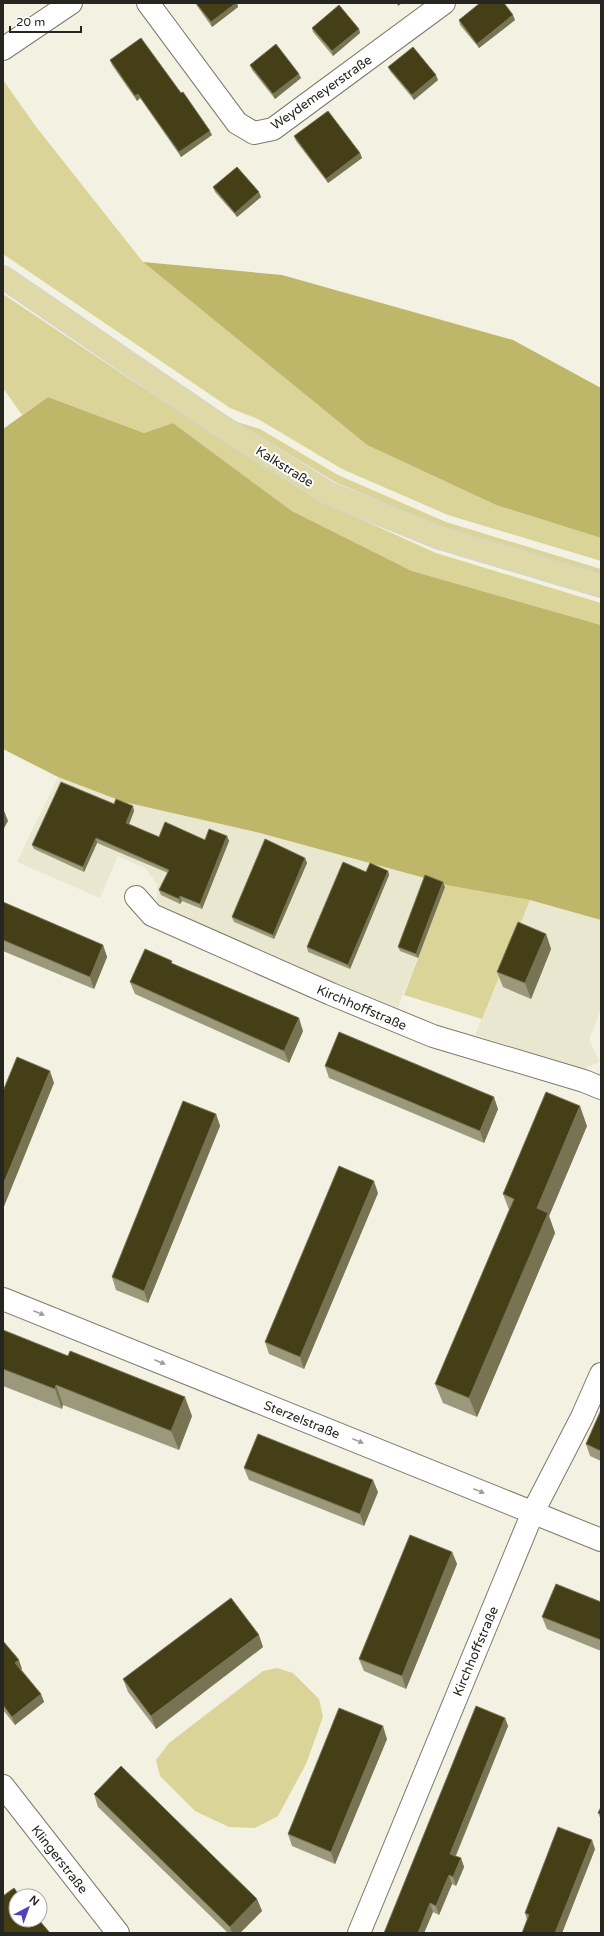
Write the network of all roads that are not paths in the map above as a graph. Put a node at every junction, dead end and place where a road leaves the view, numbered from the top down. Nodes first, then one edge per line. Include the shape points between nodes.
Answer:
1 (70, 3) edge
2 (148, 3) edge
3 (444, 3) edge
4 (3, 50) edge
5 (3, 278) edge
6 (601, 586) edge
7 (136, 897) dead end
8 (601, 1088) edge
9 (3, 1299) edge
10 (601, 1374) edge
11 (533, 1512) junction
12 (601, 1540) edge
13 (3, 1786) edge
14 (118, 1933) edge
15 (359, 1933) edge

1 - 4 street
2 - 3 street, Weydemeyerstraße via 237,123 254,133 273,129
5 - 6 main road, Kalkstraße via 218,424 328,493 440,538
7 - 8 street, Kirchhoffstraße via 152,915 383,1016 433,1036
9 -> 11 street, Sterzelstraße
10 - 11 street, Kirchhoffstraße
11 - 12 street, Sterzelstraße
11 - 15 street, Kirchhoffstraße
13 - 14 street, Klingerstraße

